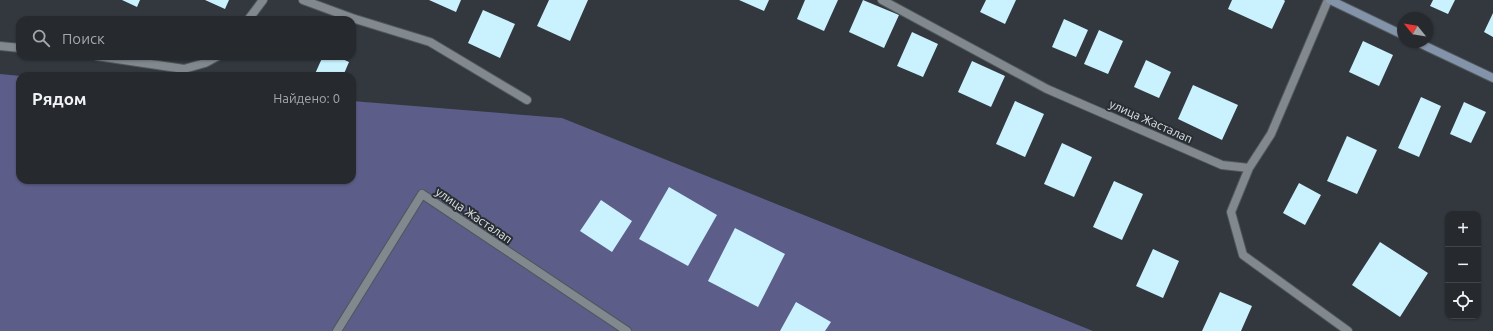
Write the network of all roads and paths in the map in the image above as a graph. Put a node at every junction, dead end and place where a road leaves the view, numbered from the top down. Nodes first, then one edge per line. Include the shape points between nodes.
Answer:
1 (264, 0) edge
2 (303, 0) edge
3 (882, 0) edge
4 (1329, 0) edge
5 (251, 16) edge
6 (347, 16) edge
7 (356, 19) edge
8 (1397, 32) edge
9 (0, 46) edge
10 (16, 48) edge
11 (1430, 48) edge
12 (124, 60) edge
13 (211, 60) edge
14 (1493, 78) edge
15 (527, 100) dead end
16 (1249, 168) junction
17 (337, 331) edge
18 (627, 331) edge
19 (1348, 331) edge

1 - 5 street
2 - 6 street
3 - 16 street, улица Жасталап via 1047,89 1222,166
4 - 8 street
4 - 16 street via 1271,134
7 - 15 street via 430,42
9 - 10 street
11 - 14 street
12 - 13 street via 184,69
16 - 19 street via 1231,212 1243,255
17 - 18 street, улица Жасталап via 422,194

